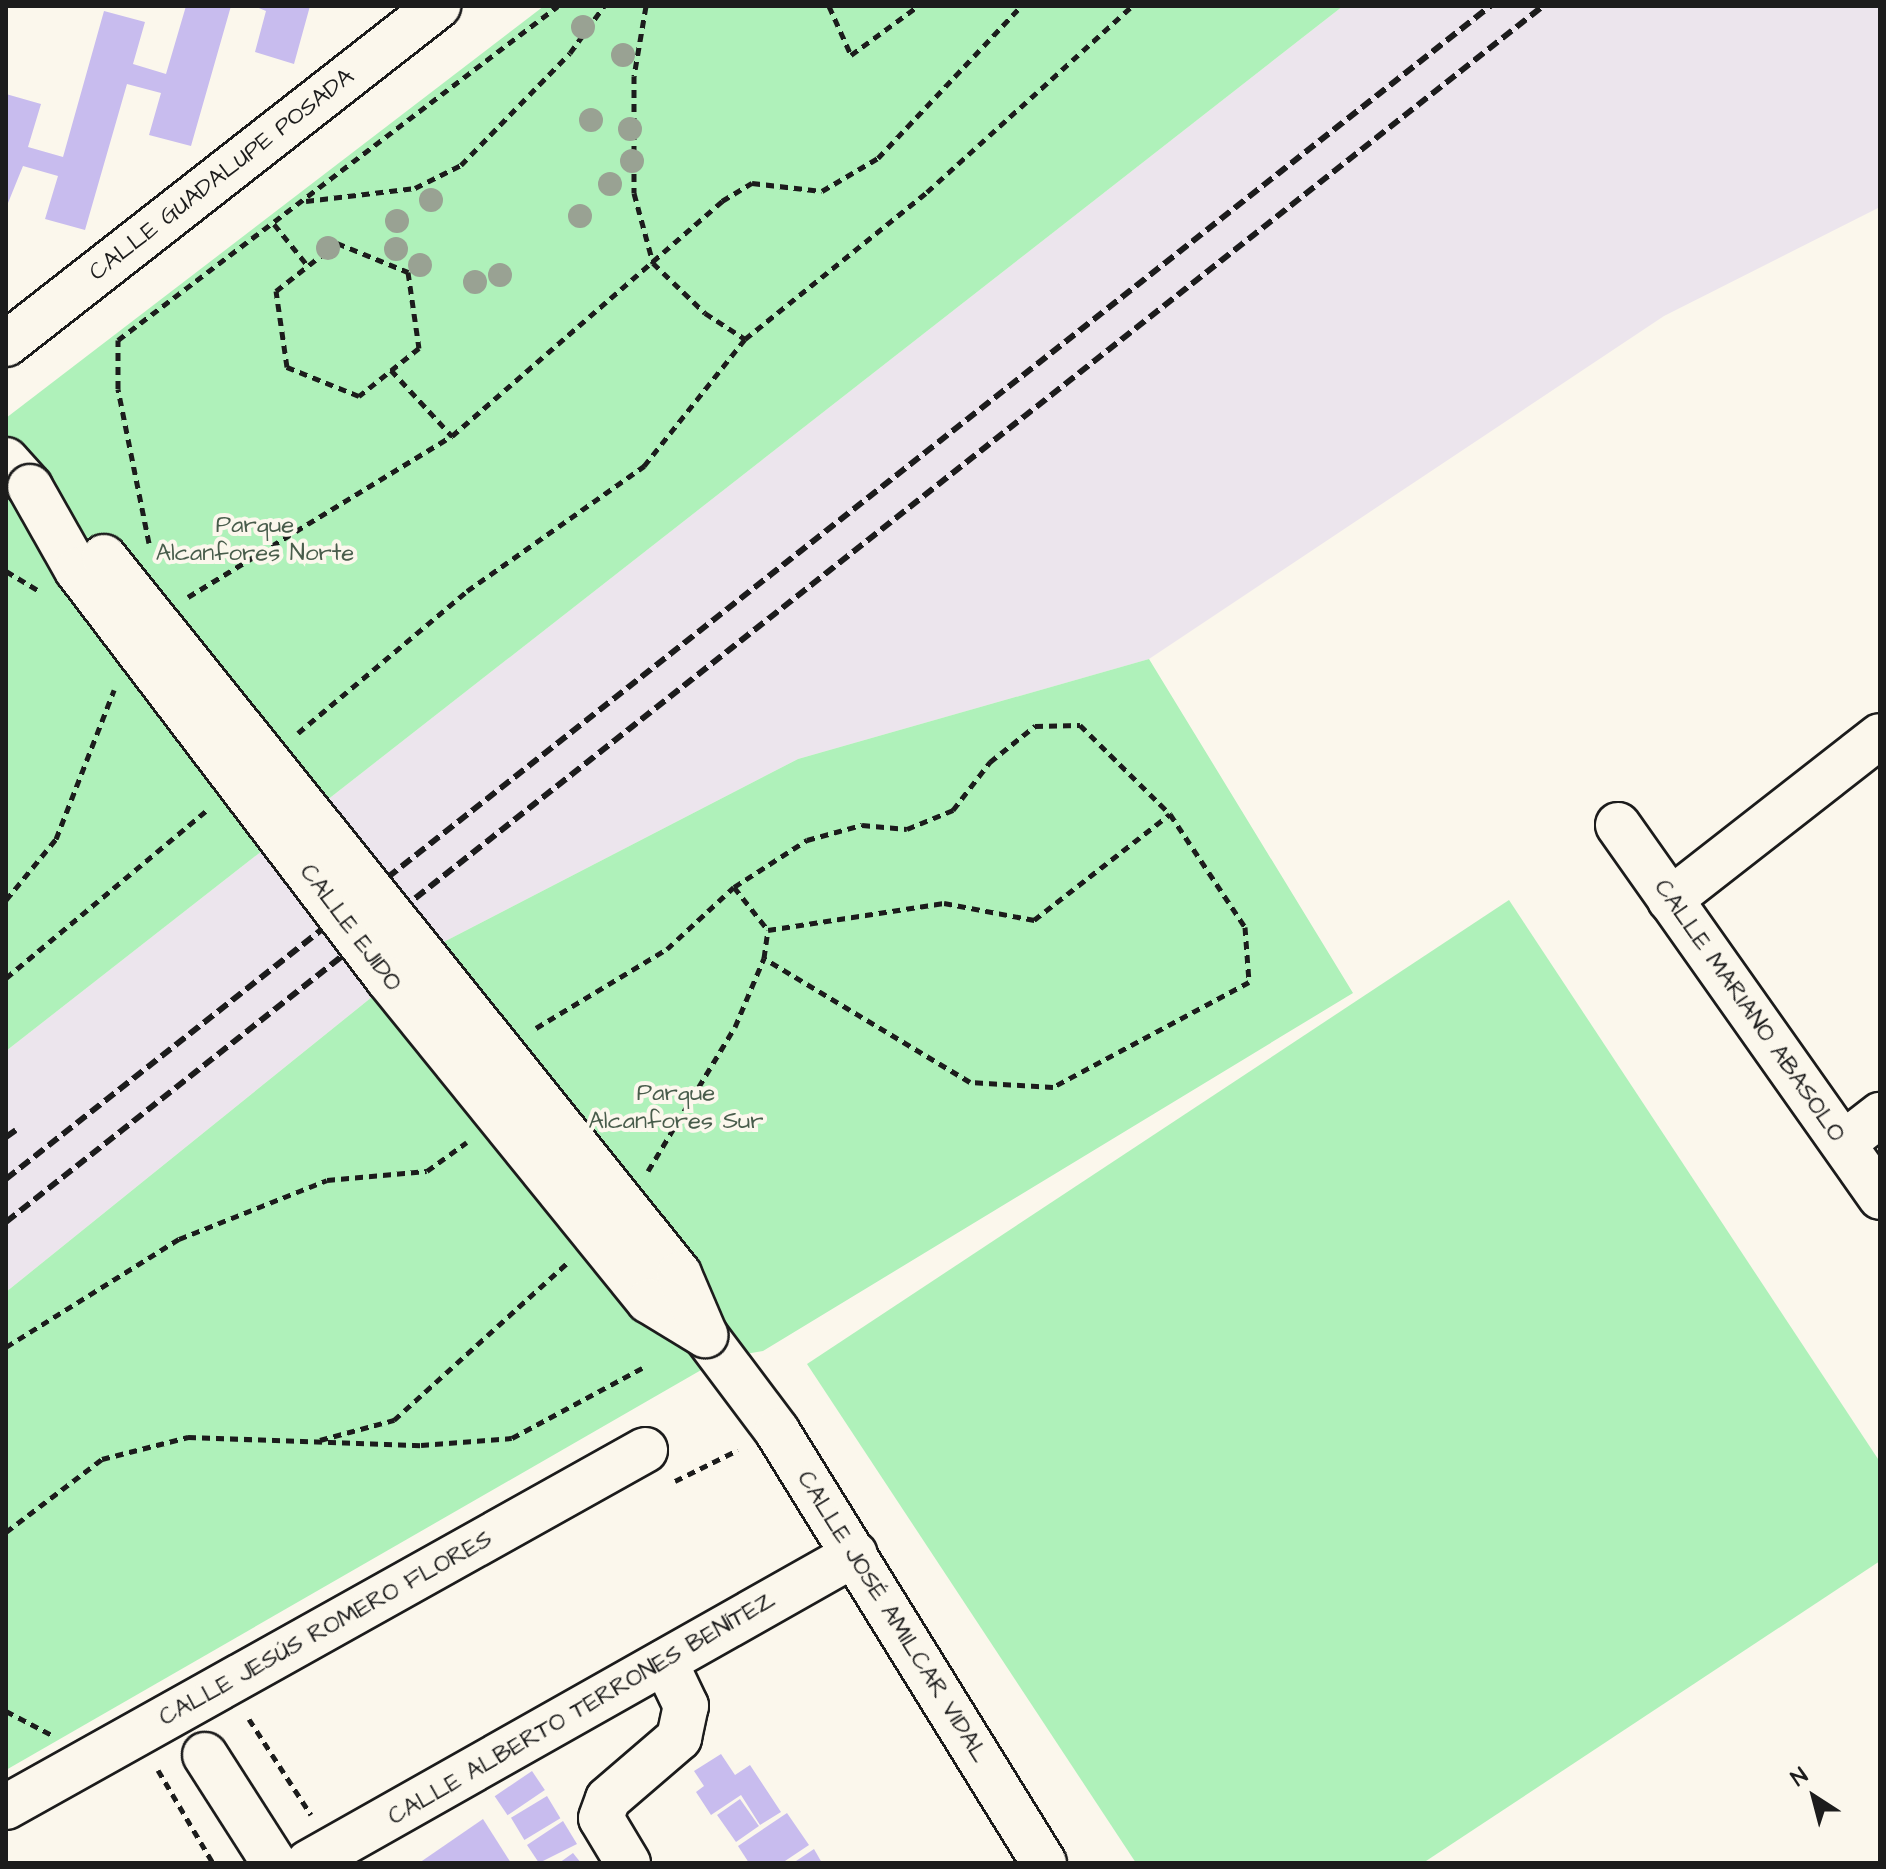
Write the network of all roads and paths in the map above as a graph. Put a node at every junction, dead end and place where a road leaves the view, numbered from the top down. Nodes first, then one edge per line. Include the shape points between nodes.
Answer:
1 (438, 6) edge
2 (558, 6) edge
3 (604, 6) edge
4 (646, 6) edge
5 (829, 6) edge
6 (918, 6) edge
7 (1021, 6) edge
8 (1132, 6) edge
9 (304, 201) junction
10 (273, 224) junction
11 (653, 263) junction
12 (308, 266) junction
13 (745, 339) junction
14 (6, 344) edge
15 (391, 370) junction
16 (452, 436) junction
17 (18, 474) edge
18 (151, 552) dead end
19 (174, 600) dead end
20 (116, 681) dead end
21 (1880, 736) edge
22 (285, 744) dead end
23 (212, 805) dead end
24 (1170, 814) junction
25 (1618, 825) dead end
26 (734, 887) junction
27 (6, 900) edge
28 (1670, 900) junction
29 (768, 930) junction
30 (764, 958) junction
31 (6, 978) edge
32 (526, 1043) dead end
33 (1880, 1115) edge
34 (474, 1130) dead end
35 (1844, 1143) junction
36 (637, 1184) dead end
37 (1880, 1197) edge
38 (575, 1254) dead end
39 (6, 1347) edge
40 (642, 1368) dead end
41 (735, 1375) joint
42 (777, 1431) junction
43 (320, 1440) junction
44 (645, 1450) joint
45 (6, 1532) edge
46 (855, 1554) junction
47 (665, 1662) junction
48 (227, 1684) junction
49 (137, 1735) junction
50 (205, 1755) dead end
51 (6, 1807) edge
52 (320, 1856) edge
53 (213, 1863) edge
54 (274, 1863) edge
55 (628, 1863) edge
56 (1044, 1863) edge

1 - 14 street, CALLE GUADALUPE POSADA
2 - 9 path
3 - 9 path via 570,53 461,165 415,188
4 - 11 path via 634,76 634,193
5 - 6 path via 851,55
7 - 11 path via 878,158 822,191 752,183
8 - 13 path via 927,192
9 - 10 path
10 - 12 path
10 - 18 path via 118,340 118,389
11 - 13 path via 705,313
11 - 16 path
12 - 15 path via 337,243 408,272 419,348
12 - 15 path via 276,291 287,367 359,396
13 - 22 path via 644,466 467,591
15 - 16 path
16 - 19 path via 200,594
17 - 41 street, CALLE EJIDO, bridge via 99,551 679,1274 705,1335
20 - 27 path via 56,839
21 - 28 street
23 - 31 path
24 - 26 path via 1080,725 1035,726 990,762 953,810 907,829 862,825 807,840
24 - 29 path via 1034,920 944,903
24 - 30 path via 1245,927 1249,982 1053,1087 970,1082
25 - 28 street, CALLE MARIANO ABASOLO
26 - 29 path
26 - 32 path via 667,949 533,1030
28 - 35 street, CALLE MARIANO ABASOLO
29 - 30 path
30 - 36 path via 668,1148
33 - 35 street
34 - 39 path via 427,1171 327,1180 179,1239
35 - 37 street, CALLE MARIANO ABASOLO
38 - 43 path via 394,1420
40 - 43 path via 512,1438
41 - 42 street, CALLE JOSÉ AMILCAR VIDAL
42 - 44 path via 665,1487
42 - 46 street, CALLE JOSÉ AMILCAR VIDAL
43 - 45 path via 188,1437 102,1459
44 - 48 street, CALLE JESÚS ROMERO FLORES
46 - 47 street, CALLE ALBERTO TERRONES BENÍTEZ
46 - 56 street, CALLE JOSÉ AMILCAR VIDAL
47 - 52 street, CALLE ALBERTO TERRONES BENÍTEZ
47 - 55 street via 686,1706 679,1738 608,1799 601,1818
48 - 49 street, CALLE JESÚS ROMERO FLORES
48 - 52 path
49 - 51 street, CALLE JESÚS ROMERO FLORES
49 - 53 path
50 - 54 street

